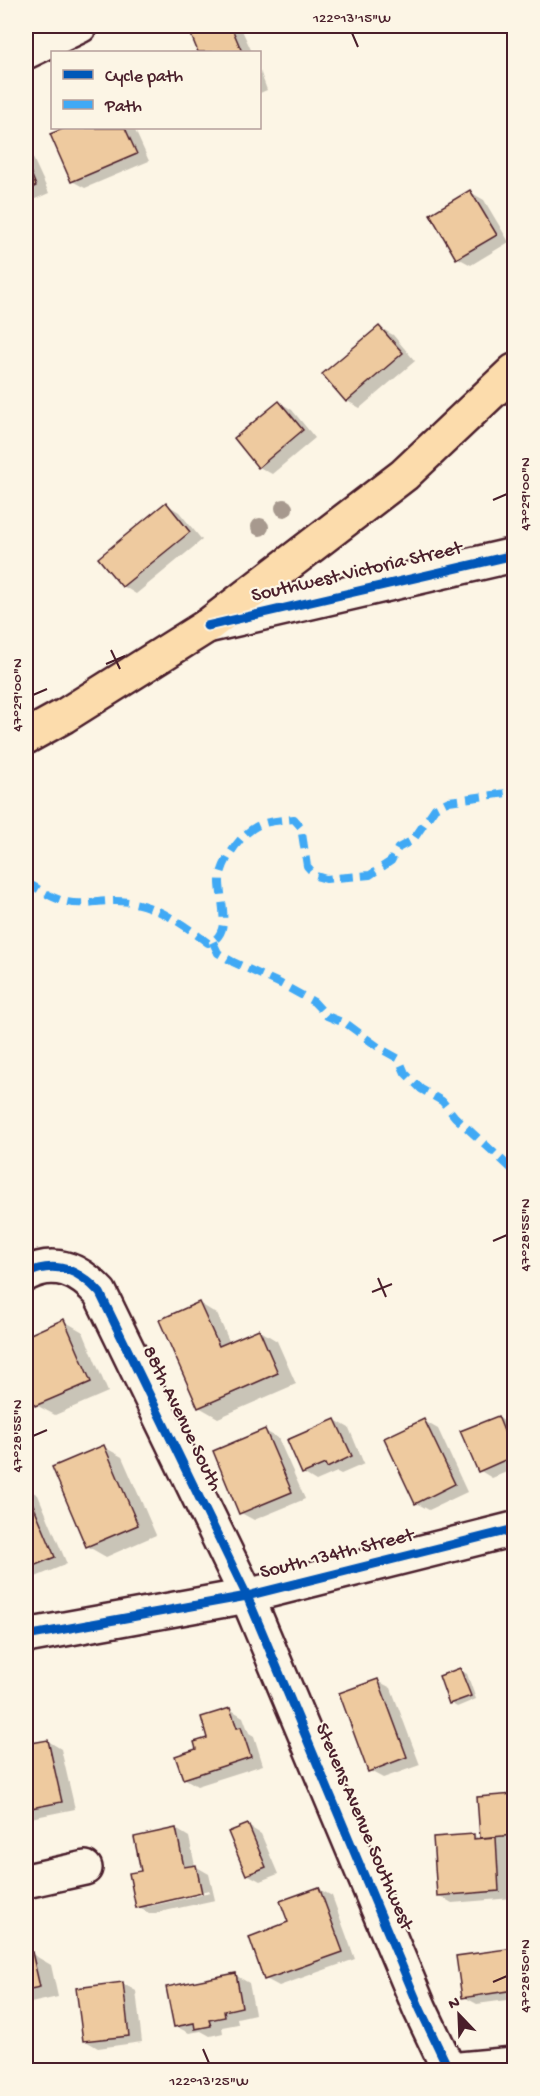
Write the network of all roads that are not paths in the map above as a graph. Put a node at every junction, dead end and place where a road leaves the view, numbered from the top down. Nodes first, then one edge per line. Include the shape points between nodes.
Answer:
1 (80, 26) edge
2 (26, 52) edge
3 (514, 371) edge
4 (514, 555) edge
5 (207, 626) junction
6 (26, 736) edge
7 (26, 1274) edge
8 (514, 1529) edge
9 (247, 1596) junction
10 (26, 1636) edge
11 (85, 1868) dead end
12 (26, 1881) edge
13 (514, 2064) edge
14 (449, 2070) edge

1 - 2 street
3 - 5 main road via 404,475
4 - 5 street, Southwest Victoria Street
5 - 6 main road
7 - 9 street, 88th Avenue South via 32,1270 70,1269 100,1293
8 - 9 street, South 134th Street
9 - 10 street, South 134th Street
9 - 14 street, Stevens Avenue Southwest
11 - 12 street
13 - 14 street

